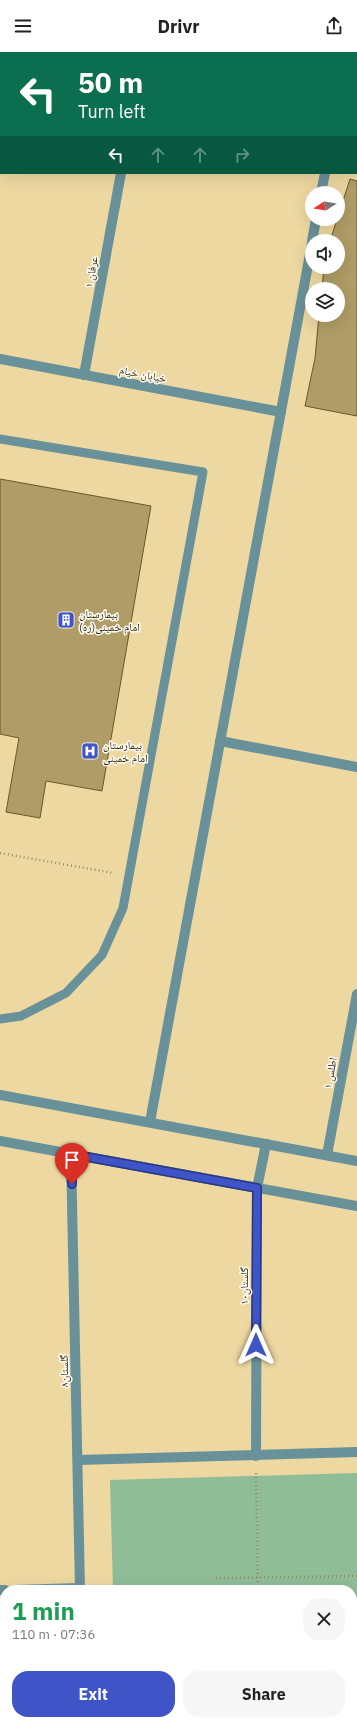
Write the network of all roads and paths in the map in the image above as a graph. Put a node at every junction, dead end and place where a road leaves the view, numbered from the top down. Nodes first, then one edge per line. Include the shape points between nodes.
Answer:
1 (121, 174) edge
2 (325, 174) edge
3 (322, 186) edge
4 (306, 274) edge
5 (0, 359) edge
6 (84, 375) junction
7 (281, 412) junction
8 (0, 439) edge
9 (220, 741) junction
10 (357, 767) edge
11 (0, 853) edge
12 (129, 876) junction
13 (357, 994) edge
14 (0, 1019) edge
15 (0, 1095) edge
16 (150, 1122) junction
17 (0, 1141) edge
18 (266, 1144) junction
19 (71, 1154) junction
20 (327, 1155) junction
21 (357, 1161) edge
22 (257, 1188) junction
23 (357, 1206) edge
24 (357, 1452) edge
25 (256, 1456) junction
26 (78, 1460) junction
27 (357, 1576) edge
28 (216, 1578) dead end
29 (258, 1578) junction
30 (80, 1585) edge
31 (258, 1585) edge

1 - 6 street, عرفان ۱
2 - 3 street
4 - 7 street
5 - 6 street, خیابان خیام
6 - 7 street, خیابان خیام
7 - 9 street
8 - 12 lane via 203,472
9 - 10 street
9 - 16 street
11 - 12 path
12 - 14 lane via 123,908 102,955 66,992 21,1016
13 - 20 street, اطلس ۱
15 - 16 street
16 - 18 street
17 - 19 street
18 - 20 street
18 - 22 street, گلستان۱۰
19 - 22 street
19 - 26 street, گلستان۸
20 - 21 street
22 - 23 street
22 - 25 street, گلستان۱۰
24 - 25 street
25 - 26 street
25 - 29 path
26 - 30 street, گلستان۸
27 - 29 path
28 - 29 path
29 - 31 path

